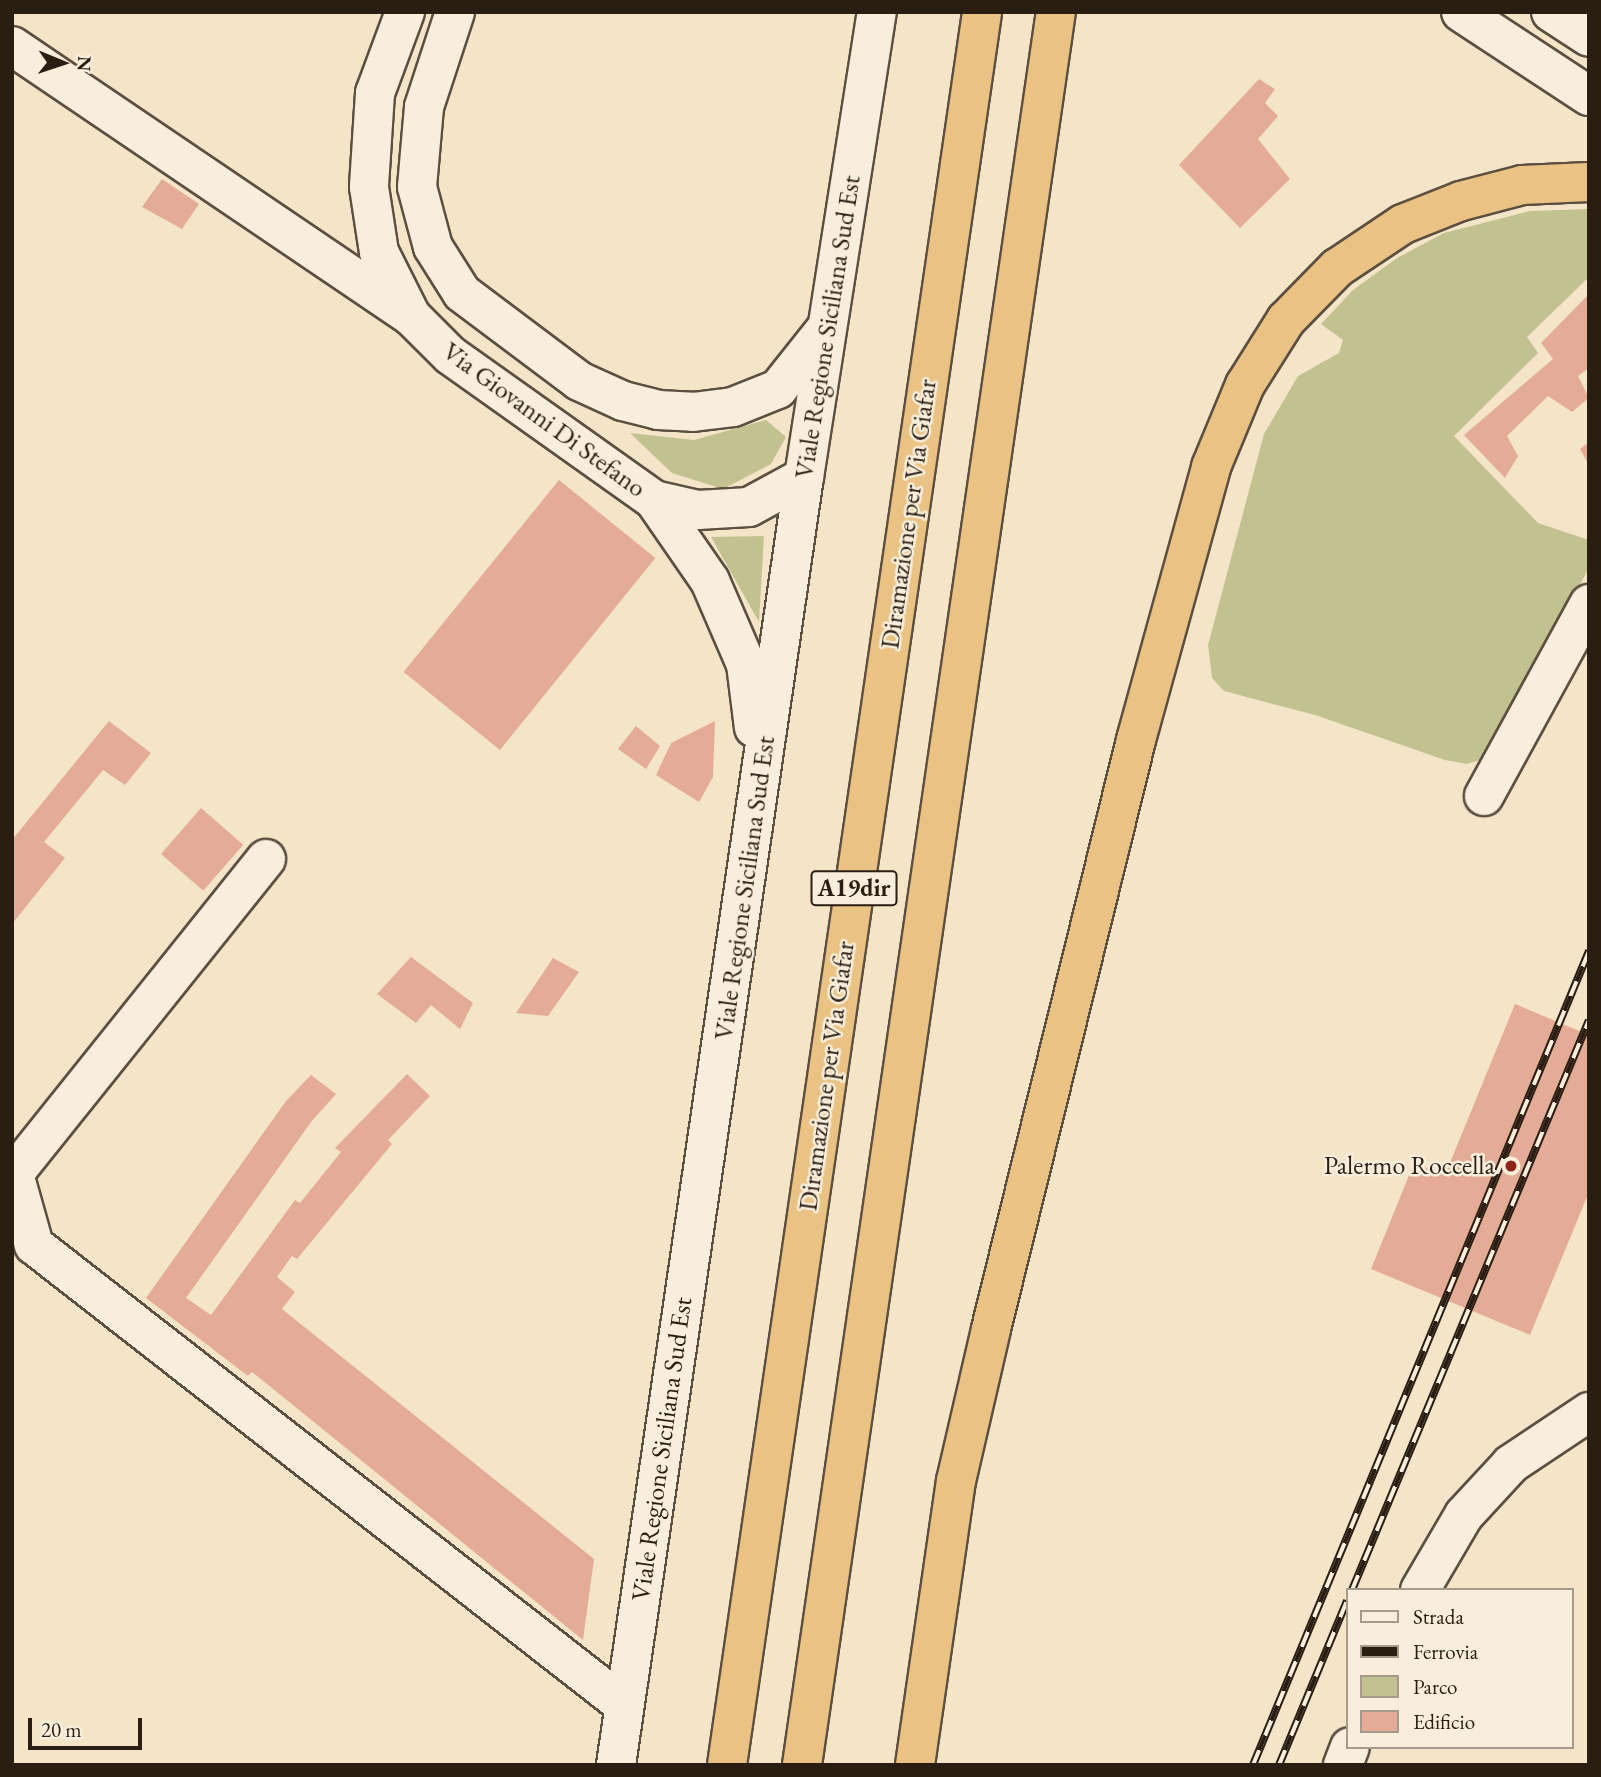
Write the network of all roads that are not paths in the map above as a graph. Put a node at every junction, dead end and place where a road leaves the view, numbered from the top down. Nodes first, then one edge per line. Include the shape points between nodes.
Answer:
1 (405, 12) edge
2 (455, 12) edge
3 (877, 12) edge
4 (982, 12) edge
5 (1056, 12) edge
6 (1461, 12) edge
7 (1550, 12) edge
8 (1589, 37) edge
9 (12, 46) edge
10 (1589, 96) edge
11 (1589, 182) edge
12 (411, 316) junction
13 (827, 328) junction
14 (804, 477) junction
15 (654, 500) junction
16 (1589, 604) edge
17 (760, 784) junction
18 (1484, 796) dead end
19 (266, 859) dead end
20 (1589, 1412) edge
21 (1421, 1588) edge
22 (624, 1706) junction
23 (616, 1765) edge
24 (727, 1765) edge
25 (802, 1765) edge
26 (915, 1765) edge

1 - 12 street, Via Giovanni Di Stefano via 375,93 369,187 379,252
2 - 13 street via 424,107 417,187 433,247 462,293 579,381 657,410 733,407 778,389
3 - 13 street, Viale Regione Siciliana Sud Est
4 - 24 highway, Diramazione per Via Giafar / A19dir
5 - 25 highway, A19dir
6 - 10 street
7 - 8 street
9 - 12 street
11 - 26 highway via 1522,185 1461,201 1403,224 1337,268 1286,320 1245,385 1211,467 1136,740 988,1341 956,1481
12 - 15 street, Via Giovanni Di Stefano via 450,355 498,392
13 - 14 street, Viale Regione Siciliana Sud Est
14 - 15 street via 749,507 698,510
14 - 17 street, Viale Regione Siciliana Sud Est
15 - 17 street, Via Giovanni Di Stefano via 710,580 747,664
16 - 18 street
17 - 22 street, Viale Regione Siciliana Sud Est
19 - 22 street via 14,1174 34,1245
20 - 21 street via 1511,1464 1464,1516
22 - 23 street, Viale Regione Siciliana Sud Est

